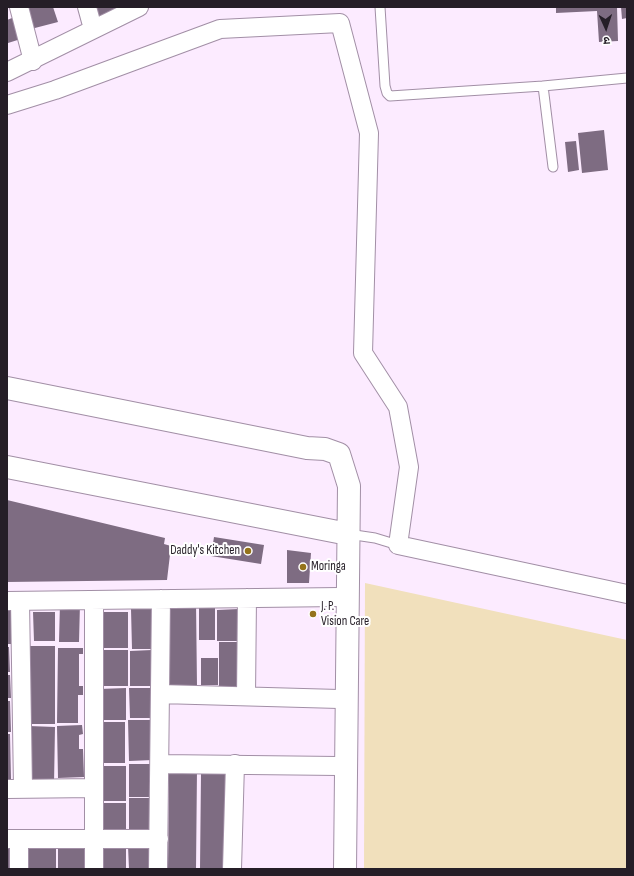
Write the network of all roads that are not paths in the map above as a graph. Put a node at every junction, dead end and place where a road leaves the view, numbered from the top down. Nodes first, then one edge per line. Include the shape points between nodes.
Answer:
1 (19, 7) edge
2 (87, 7) edge
3 (138, 7) edge
4 (380, 7) edge
5 (93, 28) junction
6 (33, 61) junction
7 (7, 72) edge
8 (627, 78) edge
9 (543, 86) junction
10 (7, 105) edge
11 (553, 167) dead end
12 (7, 388) edge
13 (7, 467) edge
14 (344, 534) junction
15 (398, 545) junction
16 (627, 594) edge
17 (340, 597) junction
18 (247, 598) junction
19 (161, 599) junction
20 (14, 601) edge
21 (94, 601) junction
22 (160, 694) junction
23 (246, 696) junction
24 (339, 699) junction
25 (160, 764) junction
26 (235, 764) junction
27 (338, 766) junction
28 (94, 788) junction
29 (15, 789) edge
30 (94, 839) junction
31 (159, 839) junction
32 (13, 840) edge
33 (19, 869) edge
34 (94, 869) edge
35 (158, 869) edge
36 (232, 869) edge
37 (337, 869) edge
38 (345, 869) edge

1 - 6 street
2 - 5 street
3 - 5 street
4 - 9 lane via 385,86 386,93 390,96
5 - 6 street
6 - 7 street
8 - 9 lane
9 - 11 lane
10 - 15 street via 55,90 220,29 340,23 369,134 363,353 398,407 409,467
12 - 14 street via 340,454
13 - 14 street
14 - 15 lane via 375,538
14 - 17 street
14 - 38 street
15 - 16 street
17 - 18 street
17 - 24 street
18 - 19 street
18 - 23 street
19 - 21 street
19 - 22 street
20 - 21 street
20 - 29 street
21 - 28 street
22 - 23 street
22 - 25 street
23 - 24 street
24 - 27 street
25 - 26 street
25 - 31 street
26 - 27 street
26 - 36 street
27 - 37 street
28 - 29 street
28 - 30 street
30 - 31 street
30 - 32 street
30 - 34 street
31 - 35 street
32 - 33 street

